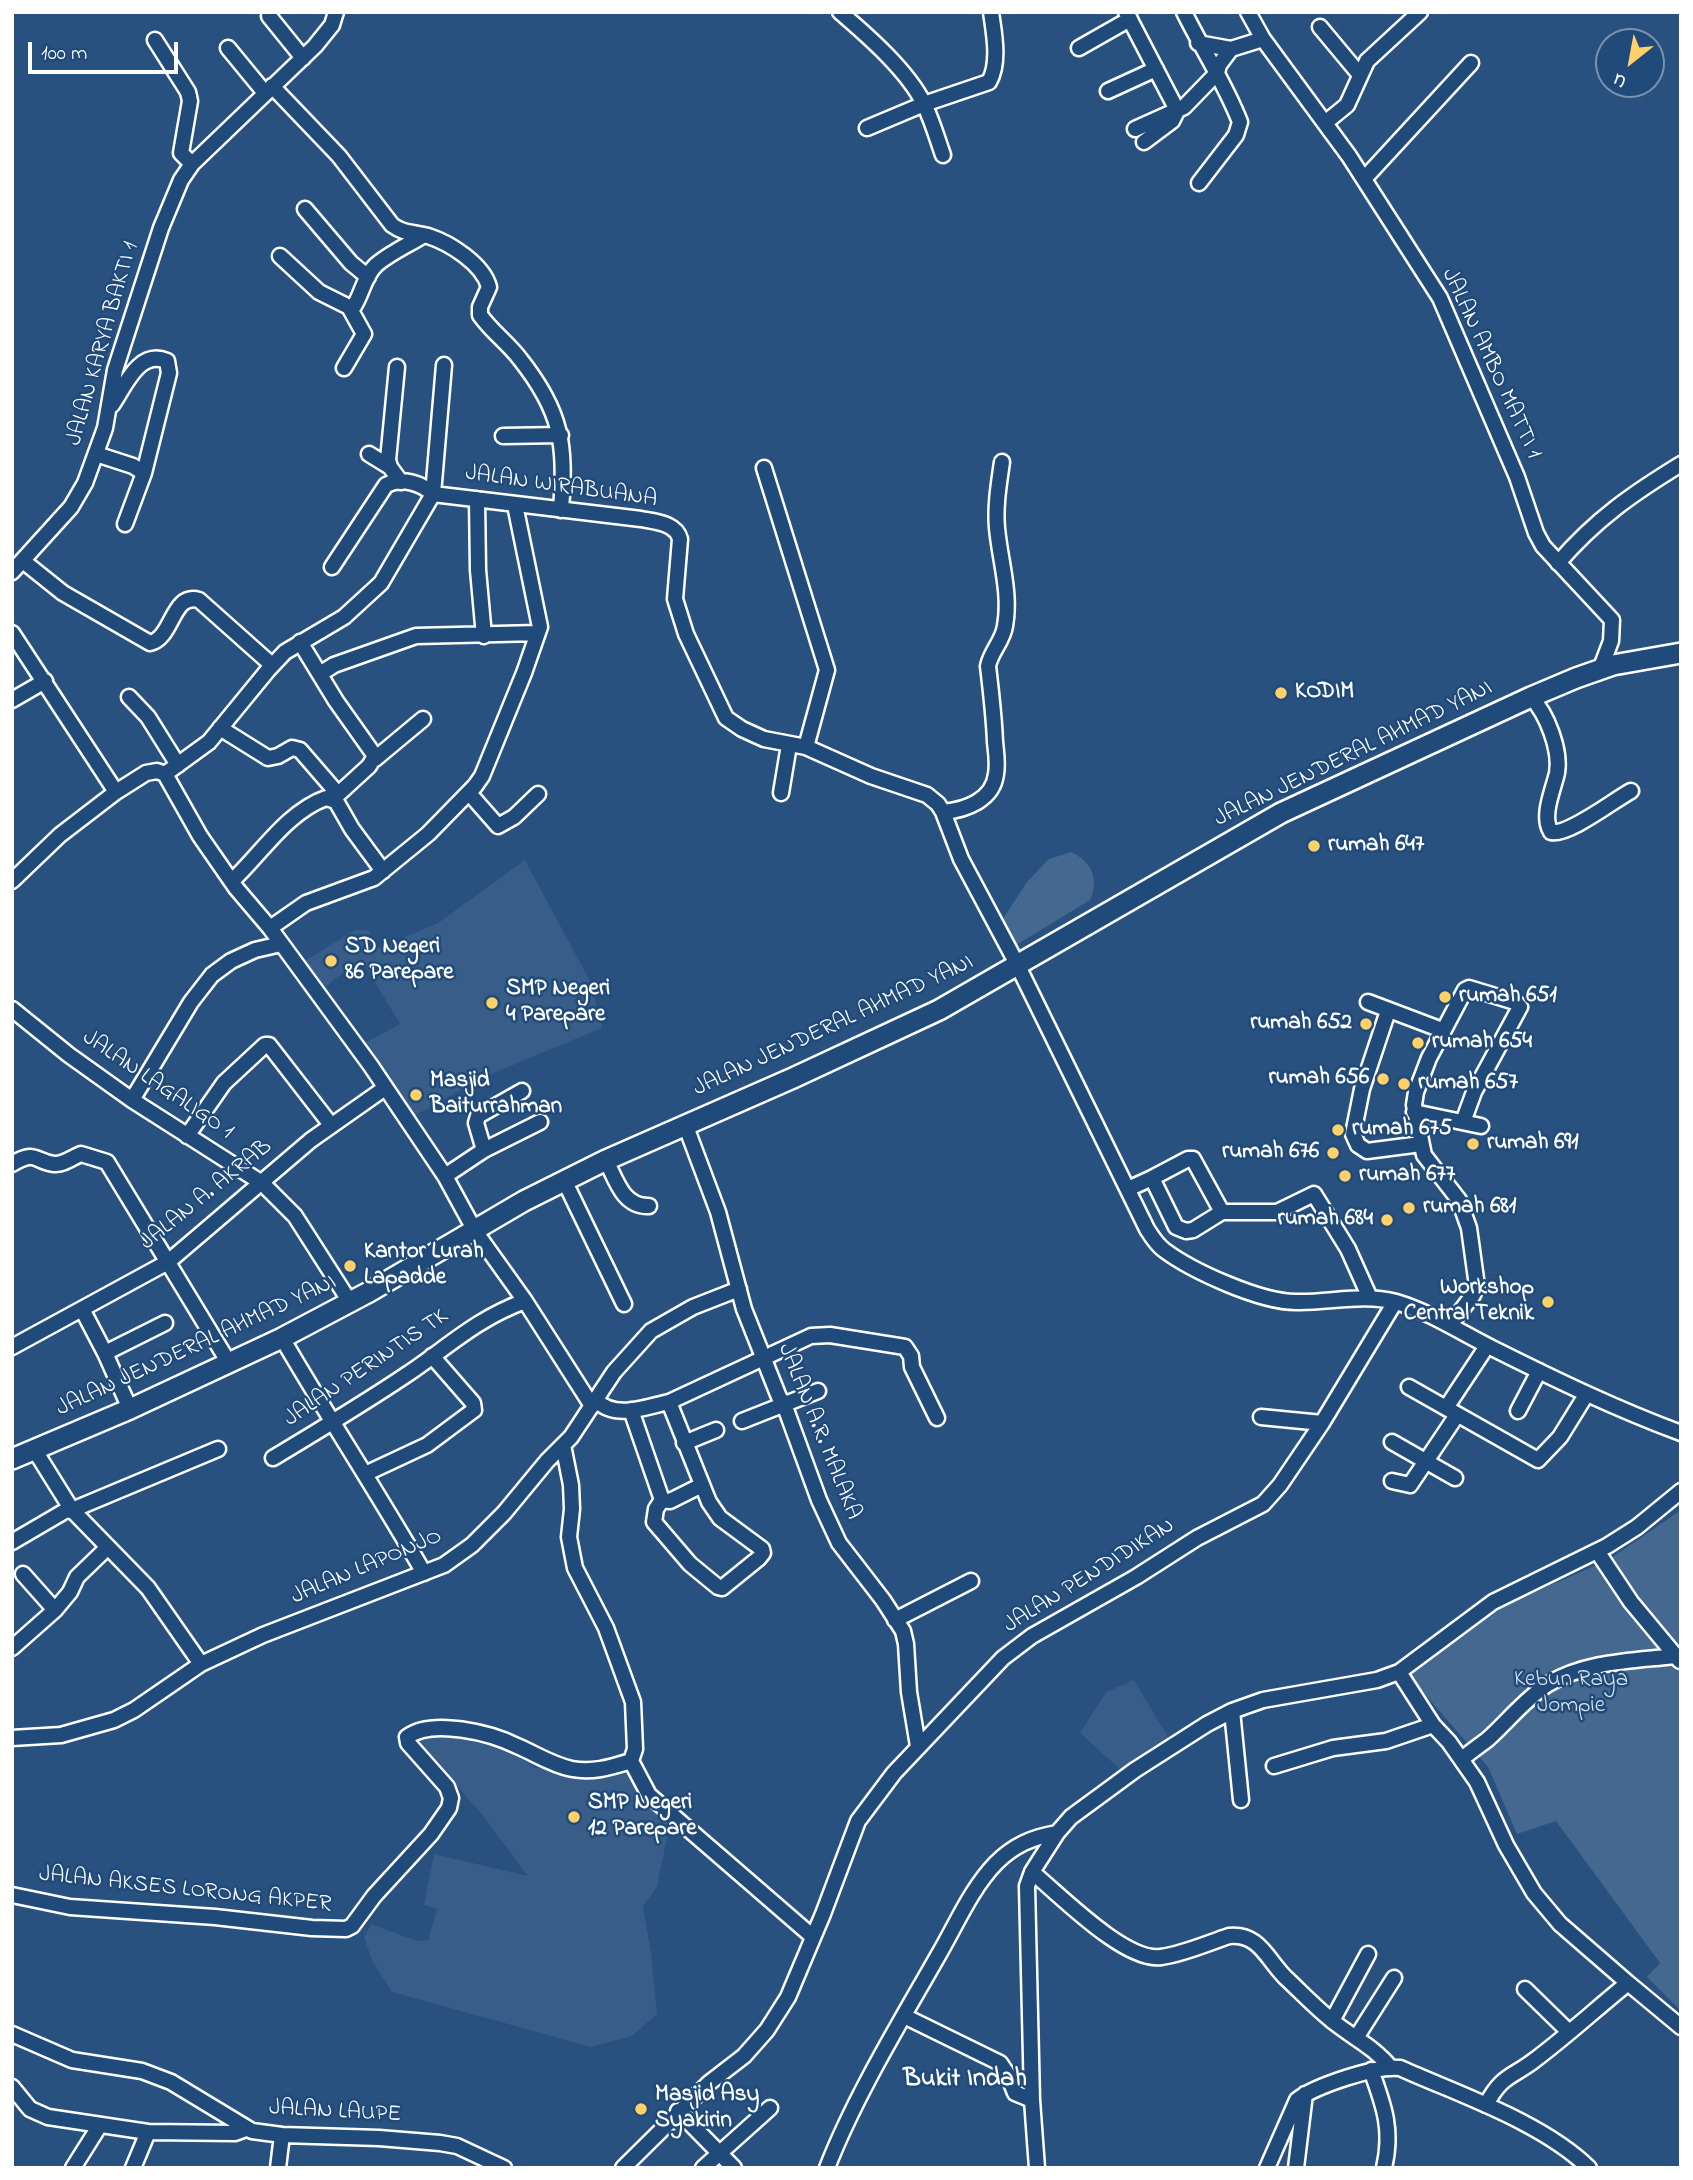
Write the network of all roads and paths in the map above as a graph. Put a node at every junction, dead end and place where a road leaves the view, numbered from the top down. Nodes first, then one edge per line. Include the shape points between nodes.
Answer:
1 (336, 12) edge
2 (840, 12) edge
3 (991, 12) edge
4 (1184, 12) edge
5 (1248, 12) edge
6 (1420, 12) edge
7 (269, 16) dead end
8 (1128, 16) edge
9 (1320, 27) dead end
10 (1263, 38) junction
11 (155, 40) dead end
12 (1198, 43) junction
13 (228, 48) dead end
14 (1079, 48) dead end
15 (1231, 50) junction
16 (303, 58) junction
17 (1471, 63) dead end
18 (1156, 69) junction
19 (1217, 73) junction
20 (1360, 75) junction
21 (269, 89) junction
22 (1108, 91) dead end
23 (924, 104) junction
24 (1177, 110) junction
25 (1325, 123) junction
26 (867, 128) dead end
27 (1135, 129) dead end
28 (1144, 142) dead end
29 (943, 155) dead end
30 (192, 164) junction
31 (1364, 179) junction
32 (1199, 183) dead end
33 (305, 209) dead end
34 (424, 235) junction
35 (280, 256) dead end
36 (368, 277) junction
37 (349, 307) junction
38 (444, 365) dead end
39 (397, 367) dead end
40 (344, 369) dead end
41 (109, 409) junction
42 (561, 435) junction
43 (503, 436) dead end
44 (96, 454) junction
45 (369, 454) dead end
46 (1002, 462) dead end
47 (1681, 464) edge
48 (390, 467) junction
49 (764, 468) dead end
50 (144, 473) junction
51 (401, 482) junction
52 (433, 494) junction
53 (477, 499) junction
54 (515, 505) junction
55 (561, 510) junction
56 (125, 524) dead end
57 (23, 561) junction
58 (1559, 563) junction
59 (332, 567) dead end
60 (12, 572) edge
61 (12, 633) edge
62 (538, 633) junction
63 (484, 636) junction
64 (300, 642) junction
65 (1681, 653) edge
66 (272, 666) junction
67 (1600, 670) junction
68 (320, 674) junction
69 (45, 681) junction
70 (1531, 696) junction
71 (129, 697) dead end
72 (12, 699) edge
73 (423, 719) dead end
74 (220, 728) junction
75 (789, 745) junction
76 (806, 747) junction
77 (375, 759) junction
78 (178, 765) junction
79 (165, 774) junction
80 (1631, 791) dead end
81 (116, 792) junction
82 (469, 793) junction
83 (781, 793) dead end
84 (538, 794) dead end
85 (335, 798) junction
86 (943, 812) junction
87 (383, 871) junction
88 (12, 881) edge
89 (232, 881) junction
90 (270, 928) junction
91 (281, 944) junction
92 (1017, 964) junction
93 (1368, 1002) dead end
94 (12, 1009) edge
95 (1388, 1011) junction
96 (1442, 1031) junction
97 (385, 1088) junction
98 (522, 1091) dead end
99 (132, 1100) junction
100 (1414, 1112) junction
101 (540, 1122) dead end
102 (1463, 1122) junction
103 (331, 1125) junction
104 (685, 1125) junction
105 (1481, 1126) dead end
106 (187, 1136) junction
107 (1421, 1144) junction
108 (484, 1150) junction
109 (14, 1158) edge
110 (606, 1160) junction
111 (445, 1176) junction
112 (1152, 1178) junction
113 (565, 1180) junction
114 (262, 1183) junction
115 (1128, 1189) junction
116 (649, 1206) dead end
117 (1222, 1212) junction
118 (475, 1231) junction
119 (168, 1262) junction
120 (739, 1289) junction
121 (1370, 1298) junction
122 (524, 1301) junction
123 (350, 1302) junction
124 (1395, 1302) junction
125 (624, 1304) dead end
126 (82, 1309) junction
127 (165, 1323) dead end
128 (1450, 1325) junction
129 (282, 1338) junction
130 (1487, 1346) junction
131 (12, 1347) edge
132 (105, 1353) junction
133 (432, 1356) junction
134 (764, 1360) junction
135 (229, 1363) junction
136 (1539, 1371) junction
137 (1409, 1387) dead end
138 (818, 1391) dead end
139 (1586, 1395) junction
140 (669, 1402) junction
141 (594, 1403) junction
142 (784, 1404) junction
143 (130, 1409) junction
144 (631, 1410) junction
145 (1518, 1411) dead end
146 (1451, 1412) junction
147 (1261, 1417) dead end
148 (937, 1418) dead end
149 (742, 1421) dead end
150 (331, 1423) junction
151 (1322, 1423) junction
152 (716, 1430) dead end
153 (1681, 1433) edge
154 (1392, 1442) dead end
155 (684, 1443) junction
156 (563, 1445) junction
157 (34, 1449) junction
158 (218, 1450) dead end
159 (273, 1458) dead end
160 (12, 1459) edge
161 (1427, 1462) junction
162 (365, 1474) junction
163 (1455, 1478) dead end
164 (1392, 1481) dead end
165 (700, 1486) junction
166 (1681, 1491) edge
167 (662, 1500) junction
168 (72, 1510) junction
169 (12, 1542) edge
170 (108, 1547) junction
171 (1597, 1550) junction
172 (424, 1573) junction
173 (23, 1574) dead end
174 (971, 1581) dead end
175 (55, 1610) junction
176 (895, 1620) junction
177 (12, 1648) edge
178 (1678, 1658) edge
179 (201, 1664) junction
180 (1399, 1672) junction
181 (1232, 1712) junction
182 (1433, 1725) junction
183 (12, 1738) edge
184 (918, 1746) junction
185 (1462, 1759) junction
186 (631, 1761) junction
187 (1274, 1766) dead end
188 (1241, 1800) dead end
189 (1057, 1833) junction
190 (1032, 1872) junction
191 (12, 1895) edge
192 (813, 1937) junction
193 (1368, 1954) dead end
194 (1394, 1978) dead end
195 (1628, 1983) junction
196 (1525, 1989) dead end
197 (904, 2016) junction
198 (1332, 2021) junction
199 (1681, 2027) edge
200 (1568, 2031) junction
201 (12, 2034) edge
202 (1356, 2038) junction
203 (1390, 2067) junction
204 (1371, 2070) junction
205 (12, 2087) edge
206 (1305, 2094) junction
207 (1032, 2100) junction
208 (1486, 2105) junction
209 (770, 2108) dead end
210 (678, 2111) junction
211 (100, 2125) junction
212 (246, 2129) junction
213 (148, 2132) junction
214 (282, 2135) junction
215 (719, 2151) junction
216 (73, 2168) edge
217 (133, 2168) edge
218 (278, 2168) edge
219 (504, 2168) edge
220 (622, 2168) edge
221 (703, 2168) edge
222 (734, 2168) edge
223 (827, 2168) edge
224 (1038, 2168) edge
225 (1267, 2168) edge
226 (1296, 2168) edge
227 (1384, 2168) edge
228 (1590, 2168) edge

1 - 16 street, JALAN KARYA BAKTI 1 via 322,39
2 - 23 street via 901,72
3 - 23 street via 994,70 989,82
4 - 12 street
5 - 10 street, JALAN AMBO MATTI 1
6 - 20 street via 1367,61
7 - 16 street
8 - 14 street
8 - 18 street
9 - 20 street
10 - 15 street
10 - 25 street, JALAN AMBO MATTI 1
11 - 30 street via 188,93 190,109 181,153
12 - 15 street
12 - 19 street
13 - 21 street
15 - 19 street
16 - 21 street, JALAN KARYA BAKTI 1
17 - 31 street
18 - 22 street
18 - 24 street
19 - 24 street
19 - 32 street via 1239,129
20 - 25 street via 1347,105
21 - 30 street, JALAN KARYA BAKTI 1
21 - 34 street via 339,156 387,221 401,232
23 - 26 street
23 - 29 street
24 - 27 street
24 - 28 street via 1171,121
25 - 31 street, JALAN AMBO MATTI 1
30 - 41 street, JALAN KARYA BAKTI 1 via 161,228 115,370
31 - 58 street, JALAN AMBO MATTI 1 via 1440,298 1517,477 1536,533
33 - 36 street
34 - 36 street via 375,266
34 - 42 street via 454,250 484,274 489,287 480,315 543,391
35 - 37 street via 318,292
36 - 37 street via 354,306
37 - 40 street via 364,334
38 - 52 street
39 - 48 street
41 - 44 street, JALAN KARYA BAKTI 1
41 - 50 street via 143,361 167,361 169,373
42 - 43 street
42 - 55 street
44 - 50 street
44 - 57 street, JALAN KARYA BAKTI 1 via 78,497
45 - 48 street
46 - 86 street via 996,515 1006,616 1003,635 988,666 996,776 981,800
47 - 58 street via 1617,505 1588,529
48 - 51 street
49 - 76 street via 827,670
50 - 56 street
51 - 52 street via 420,484
51 - 59 street via 386,485
52 - 53 street, JALAN WIRABUANA
52 - 64 street, JALAN WIRABUANA via 381,583 344,617
53 - 54 street, JALAN WIRABUANA
53 - 63 street
54 - 55 street, JALAN WIRABUANA
54 - 62 street
55 - 75 street, JALAN WIRABUANA via 641,519 678,533 675,599 723,713 746,732
57 - 60 street, JALAN KARYA BAKTI 1
57 - 66 street via 63,593 150,643 160,639 184,602 199,600
58 - 67 street, JALAN AMBO MATTI 1 via 1612,620 1611,641
61 - 69 street
62 - 63 street
62 - 82 street via 488,763
63 - 68 street via 416,636
64 - 66 street, JALAN WIRABUANA
64 - 68 street
65 - 67 highway, JALAN JENDERAL AHMAD YANI
66 - 74 street, JALAN WIRABUANA
67 - 70 highway, JALAN JENDERAL AHMAD YANI
68 - 77 street
69 - 72 street
69 - 81 street
70 - 80 street via 1555,747 1557,771 1547,822 1551,832 1570,828
70 - 92 highway, JALAN JENDERAL AHMAD YANI via 1281,813
71 - 78 street via 148,717
73 - 77 street
74 - 78 street, JALAN WIRABUANA via 207,745
74 - 85 street via 268,758 292,748 300,750
75 - 76 street, JALAN WIRABUANA
75 - 83 street
76 - 86 street, JALAN WIRABUANA via 927,795
77 - 85 street
78 - 79 street, JALAN WIRABUANA
79 - 81 street via 146,773
79 - 89 street
81 - 88 street via 60,835
82 - 84 street via 498,826
82 - 87 street
85 - 87 street
85 - 89 street via 314,803 278,831
86 - 92 street via 961,859
87 - 90 street via 365,883 306,903
89 - 90 street
90 - 91 street
91 - 97 street
91 - 99 street via 255,950 212,975
92 - 104 highway, JALAN JENDERAL AHMAD YANI via 939,1010
92 - 115 street
93 - 95 street
94 - 99 street, JALAN LAGALIGO 1
95 - 96 street
95 - 107 street via 1353,1133 1359,1146 1371,1152
96 - 100 street via 1416,1092
96 - 102 street via 1467,988 1519,1005
97 - 103 street, JALAN A. AKRAB
97 - 111 street
98 - 108 street via 478,1116
99 - 106 street, JALAN LAGALIGO 1
100 - 102 street
100 - 107 street
101 - 108 street
102 - 105 street
103 - 106 street via 265,1045 224,1083
103 - 114 street, JALAN A. AKRAB
104 - 110 highway, JALAN JENDERAL AHMAD YANI
104 - 120 street, JALAN A.R. MALAKA via 718,1212
106 - 114 street, JALAN LAGALIGO 1
107 - 128 street via 1427,1160 1462,1208 1476,1276 1475,1291
108 - 111 street
109 - 119 street via 37,1157 59,1164 81,1154 107,1161
110 - 113 highway, JALAN JENDERAL AHMAD YANI
110 - 116 street via 623,1195 640,1206
111 - 118 street
112 - 115 street
112 - 117 street via 1180,1229 1190,1231
112 - 117 street via 1193,1159
113 - 118 highway, JALAN JENDERAL AHMAD YANI
113 - 125 street
114 - 119 street, JALAN A. AKRAB
114 - 123 street, JALAN LAGALIGO 1 via 295,1216
115 - 121 street via 1154,1240 1196,1268 1254,1294 1293,1303
117 - 121 street via 1277,1212 1314,1194 1348,1248
118 - 122 street
118 - 123 highway, JALAN JENDERAL AHMAD YANI
119 - 126 street, JALAN A. AKRAB
119 - 135 street
120 - 134 street, JALAN A.R. MALAKA
120 - 141 street, JALAN LAPONJO via 693,1307 651,1331 614,1372
121 - 124 street
122 - 133 street, JALAN PERINTIS TK via 497,1311
122 - 141 street
123 - 129 highway, JALAN JENDERAL AHMAD YANI
124 - 128 street
124 - 151 street, JALAN PENDIDIKAN
126 - 131 street, JALAN A. AKRAB
126 - 132 street
127 - 132 street
128 - 130 street
129 - 135 highway, JALAN JENDERAL AHMAD YANI
129 - 150 street
130 - 136 street
130 - 146 street
132 - 143 street
133 - 150 street, JALAN PERINTIS TK
133 - 162 street via 473,1403 474,1410 427,1445
134 - 140 street
134 - 142 street, JALAN A.R. MALAKA
134 - 148 street via 811,1336 897,1344 909,1351
135 - 143 highway, JALAN JENDERAL AHMAD YANI
136 - 139 street
136 - 145 street
137 - 146 street
138 - 142 street
139 - 146 street via 1560,1437 1538,1460
139 - 153 street
140 - 144 street
140 - 155 street
141 - 144 street via 609,1410
141 - 156 street, JALAN LAPONJO
142 - 149 street
142 - 176 street, JALAN A.R. MALAKA via 839,1543
143 - 157 highway, JALAN JENDERAL AHMAD YANI
144 - 167 street
146 - 161 street
147 - 151 street
150 - 159 street, JALAN PERINTIS TK
150 - 162 street
151 - 184 street, JALAN PENDIDIKAN via 1263,1504 1032,1636 1003,1658
152 - 155 street
154 - 161 street
155 - 165 street
156 - 172 street, JALAN LAPONJO via 472,1545
156 - 186 street via 571,1485 569,1537 575,1569 606,1628 633,1702 635,1749
157 - 160 highway, JALAN JENDERAL AHMAD YANI
157 - 168 street
158 - 168 street
161 - 163 street
161 - 164 street via 1410,1485
162 - 172 street
165 - 167 street via 670,1501
165 - 167 street via 720,1518 763,1553 722,1588 690,1564 654,1522
166 - 171 street via 1637,1527
168 - 169 street
168 - 170 street
170 - 175 street via 77,1577
170 - 179 street via 148,1588
171 - 178 street via 1631,1602
171 - 180 street via 1493,1602
172 - 179 street, JALAN LAPONJO
173 - 175 street
174 - 176 street
175 - 177 street
176 - 184 street, JALAN A.R. MALAKA via 906,1644
178 - 185 street via 1622,1660 1564,1676 1527,1701
179 - 183 street, JALAN LAPONJO via 114,1720 61,1735
180 - 181 street via 1263,1700
180 - 182 street
181 - 188 street
181 - 189 street via 1107,1790
182 - 185 street
182 - 187 street via 1386,1741 1334,1748
184 - 192 street, JALAN PENDIDIKAN via 858,1821
185 - 195 street via 1534,1893 1560,1924
186 - 191 street, JALAN AKSES LORONG AKPER via 600,1770 574,1770 486,1734 444,1728 414,1731 407,1737 408,1743 447,1787 450,1808 346,1929 70,1907
186 - 192 street via 649,1796
189 - 190 street
189 - 197 street via 1034,1837 1016,1847 977,1885
190 - 198 street via 1106,1934 1142,1955 1161,1957 1229,1936 1251,1938 1274,1967
190 - 207 street via 1027,1897
192 - 210 street, JALAN PENDIDIKAN via 788,1997 756,2045
193 - 198 street
194 - 202 street
195 - 199 street
195 - 200 street
196 - 200 street
197 - 207 street via 1000,2063 1015,2093
197 - 223 street
198 - 202 street
200 - 208 street via 1535,2060 1504,2078
201 - 212 street, JALAN LAUPE via 72,2060 142,2071 171,2082
202 - 203 street
203 - 204 street
203 - 208 street
204 - 206 street
204 - 227 street via 1390,2137
205 - 211 street via 30,2109 48,2117
206 - 225 street via 1292,2108
206 - 226 street
207 - 224 street
208 - 228 street via 1545,2136
209 - 215 street
210 - 215 street
210 - 220 street, JALAN PENDIDIKAN
211 - 213 street
211 - 216 street
212 - 213 street via 235,2133
212 - 214 street, JALAN LAUPE
213 - 217 street
214 - 218 street
214 - 219 street, JALAN LAUPE via 440,2143
215 - 221 street
215 - 222 street

